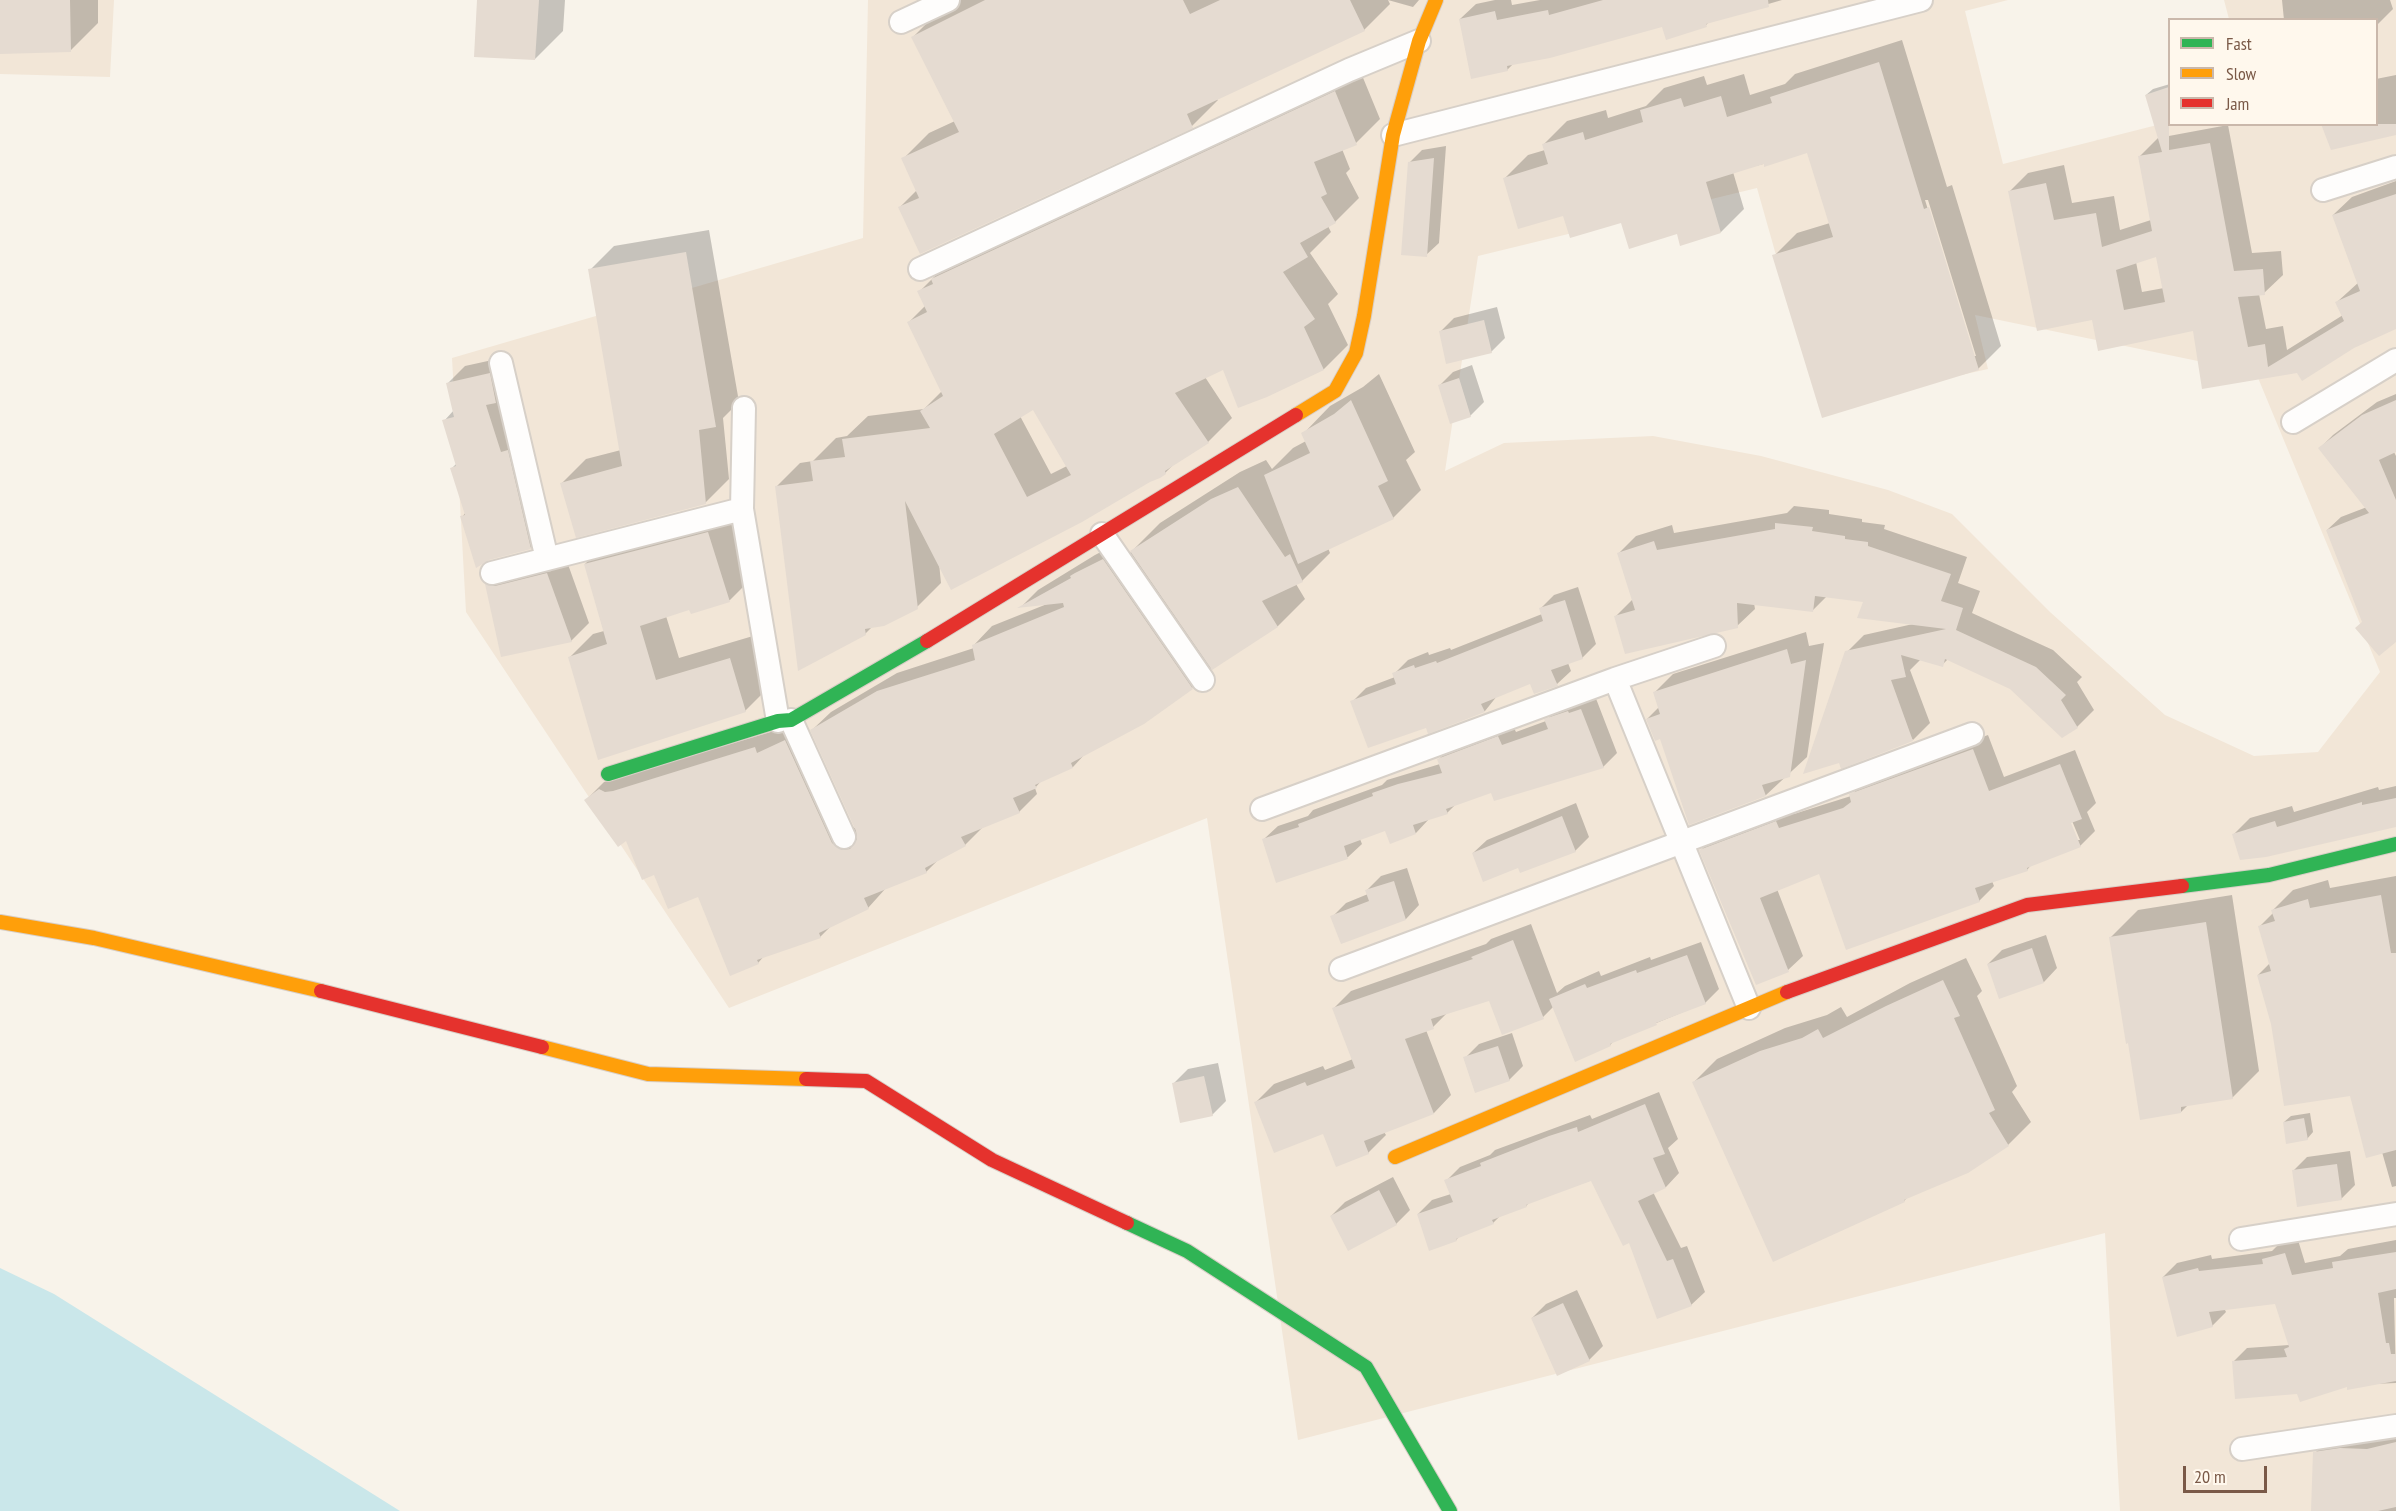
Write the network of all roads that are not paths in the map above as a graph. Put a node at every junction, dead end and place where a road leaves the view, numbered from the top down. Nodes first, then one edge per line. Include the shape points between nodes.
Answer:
1 (948, 0) edge
2 (1436, 0) edge
3 (1921, 0) edge
4 (901, 22) dead end
5 (1419, 41) junction
6 (1393, 135) junction
7 (2396, 167) edge
8 (2323, 189) dead end
9 (920, 269) dead end
10 (2396, 360) edge
11 (501, 363) dead end
12 (744, 408) dead end
13 (2293, 422) dead end
14 (742, 509) junction
15 (1102, 534) junction
16 (547, 559) junction
17 (492, 573) dead end
18 (1714, 646) dead end
19 (1615, 679) junction
20 (1203, 680) dead end
21 (784, 720) junction
22 (1972, 734) dead end
23 (608, 774) dead end
24 (1262, 808) dead end
25 (844, 837) dead end
26 (1682, 842) junction
27 (2396, 844) edge
28 (0, 922) edge
29 (1341, 969) dead end
30 (1749, 1008) junction
31 (1395, 1157) dead end
32 (2396, 1214) edge
33 (2241, 1239) dead end
34 (2396, 1426) edge
35 (2242, 1449) dead end
36 (1450, 1511) edge

1 - 4 street
2 - 5 street
3 - 6 street
5 - 6 street
5 - 9 street
6 - 15 street via 1356,353 1335,391
7 - 8 street
10 - 13 street
11 - 16 street
12 - 14 street
14 - 16 street
14 - 21 street
15 - 20 street
15 - 21 street via 964,620
16 - 17 street
18 - 19 street
19 - 24 street
19 - 26 street
21 - 23 street
21 - 25 street
22 - 26 street
26 - 29 street
26 - 30 street
27 - 30 street via 2269,875 2026,905
28 - 36 street via 94,939 397,1009 648,1074 866,1082 993,1160 1187,1251 1366,1367
30 - 31 street
32 - 33 street
34 - 35 street

